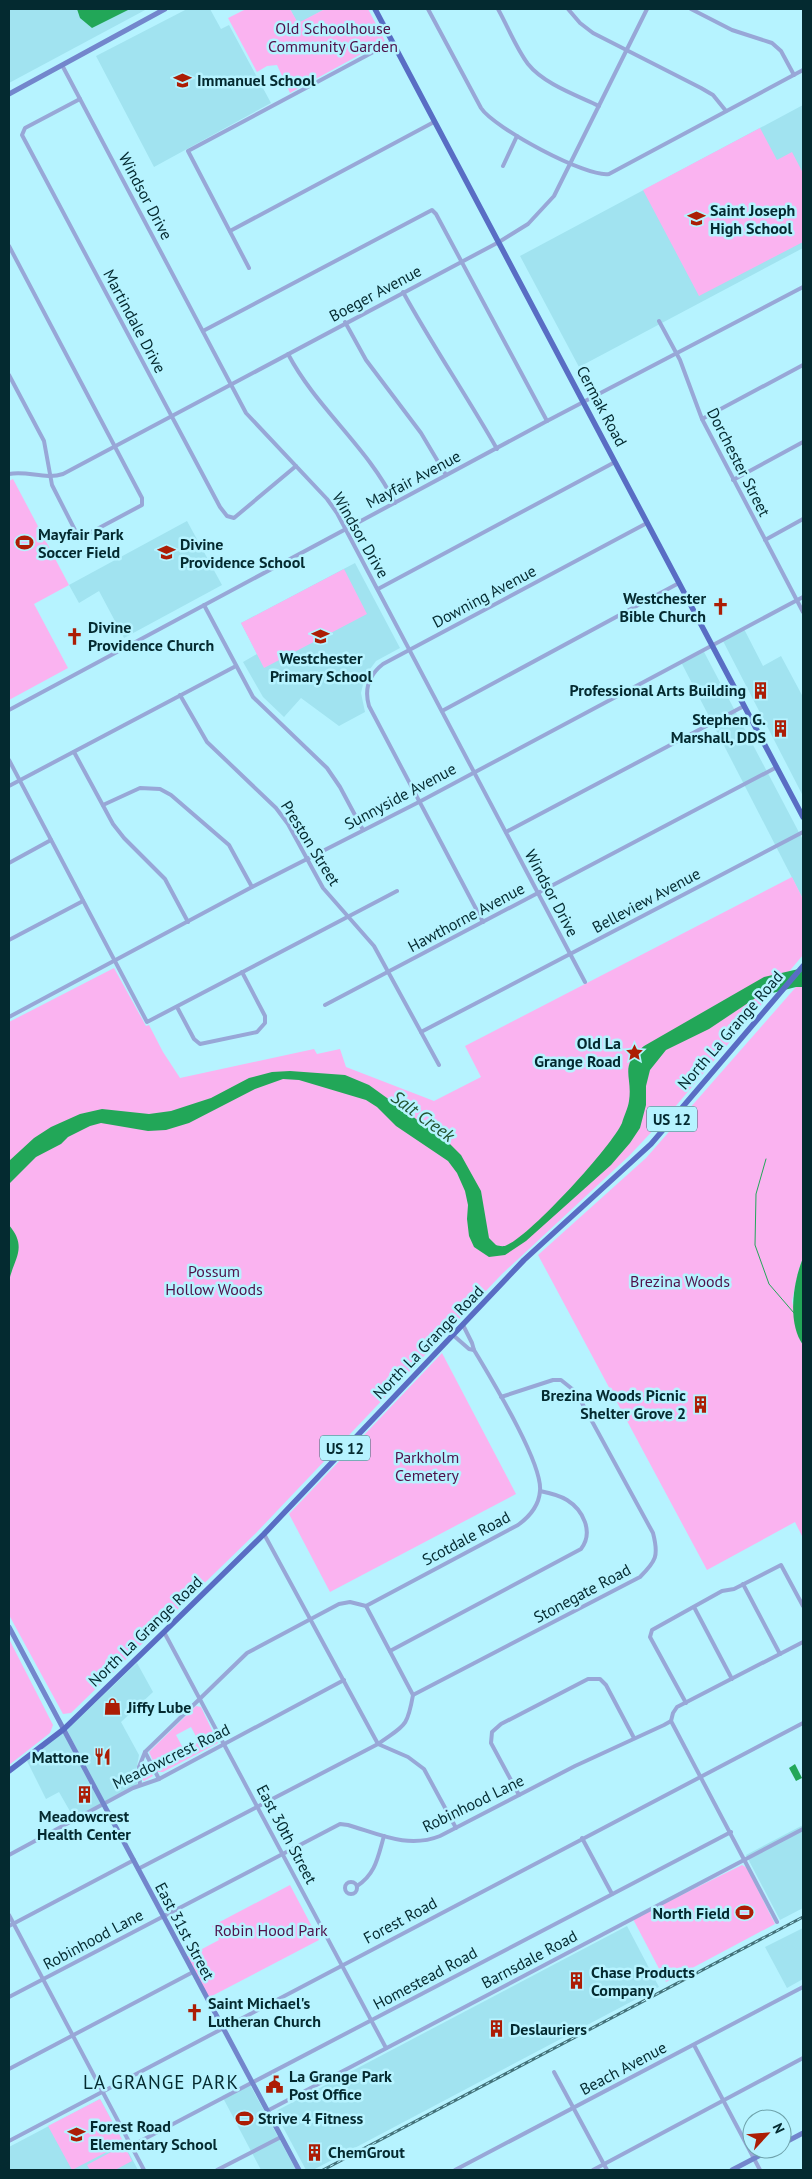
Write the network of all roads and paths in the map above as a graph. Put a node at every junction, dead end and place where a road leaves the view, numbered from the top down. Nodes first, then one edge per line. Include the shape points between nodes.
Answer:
1 (165, 9) edge
2 (375, 9) edge
3 (428, 9) edge
4 (498, 9) edge
5 (568, 9) edge
6 (647, 9) edge
7 (691, 9) edge
8 (392, 42) junction
9 (627, 50) junction
10 (62, 65) junction
11 (803, 70) edge
12 (794, 75) junction
13 (9, 94) edge
14 (80, 99) junction
15 (599, 106) junction
16 (726, 112) junction
17 (434, 122) junction
18 (517, 136) junction
19 (571, 164) junction
20 (504, 166) dead end
21 (230, 231) junction
22 (498, 242) junction
23 (9, 246) edge
24 (461, 261) junction
25 (249, 268) dead end
26 (803, 287) edge
27 (403, 292) junction
28 (659, 321) dead end
29 (345, 322) junction
30 (203, 331) junction
31 (288, 354) junction
32 (677, 355) junction
33 (803, 365) edge
34 (9, 375) edge
35 (231, 384) junction
36 (584, 402) junction
37 (171, 416) junction
38 (702, 419) junction
39 (547, 422) junction
40 (803, 442) edge
41 (114, 446) junction
42 (497, 449) junction
43 (615, 462) junction
44 (296, 466) junction
45 (9, 474) edge
46 (446, 475) junction
47 (50, 476) junction
48 (733, 480) junction
49 (396, 503) junction
50 (803, 519) edge
51 (647, 523) junction
52 (346, 530) junction
53 (765, 540) junction
54 (679, 583) junction
55 (378, 589) junction
56 (803, 597) edge
57 (797, 600) junction
58 (204, 605) junction
59 (803, 612) edge
60 (712, 645) junction
61 (410, 650) junction
62 (236, 666) junction
63 (180, 695) junction
64 (744, 706) junction
65 (9, 710) edge
66 (442, 711) junction
67 (74, 752) junction
68 (9, 760) edge
69 (777, 767) junction
70 (474, 772) junction
71 (19, 780) junction
72 (9, 786) edge
73 (419, 802) junction
74 (102, 805) junction
75 (803, 817) edge
76 (363, 830) junction
77 (506, 832) junction
78 (803, 832) edge
79 (51, 840) junction
80 (306, 859) junction
81 (9, 863) edge
82 (252, 887) junction
83 (397, 890) dead end
84 (538, 893) junction
85 (83, 901) junction
86 (349, 916) junction
87 (188, 922) junction
88 (483, 922) junction
89 (9, 940) edge
90 (570, 954) junction
91 (115, 961) junction
92 (803, 966) edge
93 (389, 971) junction
94 (242, 972) junction
95 (585, 982) dead end
96 (325, 1004) dead end
97 (177, 1007) junction
98 (9, 1017) edge
99 (421, 1032) junction
100 (439, 1065) dead end
101 (462, 1325) junction
102 (453, 1335) junction
103 (474, 1350) junction
104 (501, 1397) junction
105 (540, 1491) junction
106 (264, 1534) junction
107 (744, 1584) junction
108 (366, 1606) junction
109 (803, 1606) edge
110 (694, 1607) junction
111 (311, 1619) junction
112 (9, 1627) edge
113 (164, 1632) junction
114 (803, 1642) edge
115 (390, 1651) junction
116 (780, 1654) junction
117 (732, 1679) junction
118 (344, 1680) junction
119 (413, 1695) junction
120 (200, 1697) junction
121 (686, 1703) junction
122 (671, 1721) junction
123 (803, 1723) edge
124 (64, 1729) junction
125 (634, 1738) junction
126 (225, 1744) junction
127 (378, 1744) junction
128 (145, 1752) junction
129 (9, 1771) edge
130 (701, 1776) junction
131 (159, 1778) junction
132 (140, 1785) junction
133 (519, 1795) junction
134 (103, 1804) junction
135 (258, 1806) junction
136 (456, 1828) junction
137 (803, 1829) edge
138 (731, 1832) junction
139 (384, 1836) junction
140 (582, 1838) junction
141 (283, 1853) junction
142 (9, 1855) edge
143 (134, 1860) junction
144 (745, 1860) junction
145 (138, 1869) junction
146 (357, 1886) dead end
147 (612, 1894) junction
148 (9, 1915) edge
149 (163, 1916) junction
150 (777, 1922) dead end
151 (11, 1925) edge
152 (342, 1964) junction
153 (193, 1972) junction
154 (43, 1979) junction
155 (803, 1988) edge
156 (9, 1997) edge
157 (372, 2020) junction
158 (222, 2028) junction
159 (72, 2036) junction
160 (694, 2045) junction
161 (386, 2048) junction
162 (803, 2058) edge
163 (9, 2069) edge
164 (554, 2072) dead end
165 (252, 2083) junction
166 (102, 2091) junction
167 (723, 2102) junction
168 (573, 2109) junction
169 (267, 2111) junction
170 (281, 2137) junction
171 (742, 2137) edge
172 (9, 2140) edge
173 (131, 2146) junction
174 (754, 2159) joint
175 (604, 2165) junction
176 (144, 2170) edge
177 (216, 2170) edge
178 (299, 2170) edge
179 (455, 2170) edge
180 (593, 2170) edge
181 (607, 2170) edge
182 (732, 2170) edge
183 (760, 2170) edge

1 - 10 main road
2 - 8 main road, Cermak Road
3 - 18 street via 484,113
4 - 15 street via 533,69 547,80
5 - 9 street via 593,33
6 - 9 street, Boeger Avenue
7 - 12 street via 732,30 772,43 781,51
8 - 17 main road, Cermak Road
8 - 21 street via 188,151
9 - 15 street, Boeger Avenue
9 - 16 street via 701,88 713,96
10 - 13 main road
10 - 14 street, Windsor Drive
11 - 12 street
12 - 16 street
14 - 30 street, Windsor Drive
14 - 37 street, Martindale Drive via 25,128 22,133
15 - 19 street, Boeger Avenue
16 - 19 street via 609,174 592,173
17 - 21 street
17 - 22 main road, Cermak Road
18 - 19 street
18 - 20 street
19 - 22 street, Boeger Avenue via 542,211 528,224
21 - 25 street
22 - 24 street, Boeger Avenue
22 - 36 main road, Cermak Road
23 - 41 street
24 - 27 street, Boeger Avenue
24 - 30 street via 432,210
24 - 39 street
26 - 32 street, Mayfair Avenue
27 - 29 street, Boeger Avenue
27 - 42 street
28 - 32 street, Dorchester Street
29 - 31 street, Boeger Avenue
29 - 46 street via 366,360 421,433
30 - 35 street, Windsor Drive
31 - 35 street, Boeger Avenue
31 - 49 street via 311,392 379,473
32 - 36 street, Mayfair Avenue
32 - 38 street, Dorchester Street
33 - 38 street
34 - 47 street via 44,441
35 - 37 street, Boeger Avenue
35 - 44 street, Windsor Drive via 248,416
36 - 39 street, Mayfair Avenue
36 - 43 main road, Cermak Road
37 - 41 street, Boeger Avenue
37 - 44 street, Martindale Drive via 220,508 230,518 244,511
38 - 48 street, Dorchester Street
39 - 42 street, Mayfair Avenue
40 - 48 street
41 - 47 street, Boeger Avenue via 62,474
41 - 47 street via 144,503 80,537 54,490
42 - 46 street, Mayfair Avenue
43 - 51 main road, Cermak Road
43 - 55 street
44 - 52 street, Windsor Drive via 330,502
45 - 47 street, Boeger Avenue
46 - 49 street, Mayfair Avenue
48 - 53 street, Dorchester Street
49 - 52 street, Mayfair Avenue
50 - 53 street
51 - 54 main road, Cermak Road
51 - 61 street, Downing Avenue
52 - 55 street, Windsor Drive
52 - 58 street, Mayfair Avenue
53 - 57 street, Dorchester Street
54 - 60 main road, Cermak Road
54 - 66 street
55 - 61 street, Windsor Drive
56 - 57 street, Sunnyside Avenue
57 - 59 street, Dorchester Street
57 - 60 street, Sunnyside Avenue
58 - 62 street
58 - 65 street, Mayfair Avenue
60 - 64 main road, Cermak Road
60 - 70 street, Sunnyside Avenue
61 - 66 street, Windsor Drive
61 - 73 street, Downing Avenue via 383,664 372,676 366,695
62 - 63 street
62 - 76 street via 262,707 314,754 334,777
63 - 67 street
63 - 80 street, Preston Street via 207,742 276,808
64 - 69 main road, Cermak Road
64 - 77 street
66 - 70 street, Windsor Drive
67 - 71 street
67 - 74 street
68 - 71 street
69 - 75 main road, Cermak Road
69 - 84 street, Hawthorne Avenue
70 - 73 street, Sunnyside Avenue
70 - 77 street, Windsor Drive
71 - 72 street
71 - 79 street
73 - 76 street, Sunnyside Avenue
73 - 88 street, Downing Avenue
74 - 82 street via 140,788 160,789 171,795 229,845
74 - 87 street via 124,838 165,879
76 - 80 street, Sunnyside Avenue
77 - 84 street, Windsor Drive
78 - 90 street, Belleview Avenue
79 - 81 street
79 - 85 street
80 - 82 street, Sunnyside Avenue
80 - 86 street, Preston Street via 323,888
82 - 87 street, Sunnyside Avenue
83 - 86 street
84 - 88 street, Hawthorne Avenue
84 - 90 street, Windsor Drive
85 - 89 street
85 - 91 street
86 - 93 street, Preston Street via 369,939
86 - 94 street
87 - 91 street, Sunnyside Avenue
88 - 93 street, Hawthorne Avenue
90 - 95 street, Windsor Drive
90 - 99 street, Belleview Avenue
91 - 97 street via 147,1022
91 - 98 street, Sunnyside Avenue
92 - 101 main road, North La Grange Road / US 12 via 650,1144 524,1260
93 - 96 street, Hawthorne Avenue
93 - 99 street, Preston Street
94 - 97 street
94 - 97 street via 265,1016 264,1023 256,1032 200,1044
99 - 100 street, Preston Street
101 - 102 main road, North La Grange Road / US 12
101 - 103 street
102 - 103 street
102 - 106 main road, North La Grange Road / US 12
103 - 104 street
104 - 105 street via 536,1463
104 - 119 street, Stonegate Road via 553,1380 561,1380 576,1392 652,1534 655,1560 640,1577
105 - 108 street, Scotdale Road via 534,1509 518,1525
105 - 115 street via 566,1500 580,1514 587,1534 581,1549
106 - 111 street
106 - 113 main road, North La Grange Road / US 12
107 - 109 street via 781,1565
107 - 110 street via 722,1591
107 - 116 street
108 - 111 street via 350,1602 339,1604
108 - 115 street
110 - 117 street
110 - 121 street via 654,1628 650,1634
111 - 118 street
111 - 120 street via 247,1653
112 - 124 main road, East 31st Street
113 - 120 street, East 30th Street
113 - 124 main road, North La Grange Road / US 12
114 - 116 street, Robinhood Lane
115 - 119 street
116 - 117 street, Robinhood Lane
117 - 121 street, Robinhood Lane
118 - 126 street, Meadowcrest Road
118 - 127 street
119 - 127 street via 406,1723
120 - 126 street, East 30th Street
120 - 128 street
121 - 122 street, Robinhood Lane via 675,1710
122 - 125 street, Robinhood Lane
122 - 130 street
123 - 130 street, Forest Road
124 - 129 main road, US 12
124 - 134 main road, East 31st Street
125 - 133 street, Robinhood Lane
125 - 133 street via 606,1685 600,1679 588,1679 501,1724 492,1732 491,1743
126 - 131 street, Meadowcrest Road
126 - 135 street, East 30th Street
127 - 135 street
127 - 136 street via 408,1757 424,1769
128 - 131 street
128 - 132 street via 139,1767
130 - 138 street
130 - 140 street, Forest Road
131 - 132 street, Meadowcrest Road
132 - 134 street, Meadowcrest Road
133 - 136 street, Robinhood Lane
134 - 142 street, Meadowcrest Road
134 - 143 main road, East 31st Street
135 - 141 street, East 30th Street
135 - 145 street
136 - 139 street, Robinhood Lane via 418,1842
137 - 144 street, Barnsdale Road
138 - 144 street
138 - 147 street, Homestead Road
139 - 141 street, Robinhood Lane via 340,1824
139 - 146 street via 374,1869 367,1880
140 - 147 street
140 - 152 street, Forest Road
141 - 149 street, Robinhood Lane
141 - 152 street, East 30th Street
143 - 145 main road, East 31st Street
143 - 151 street
144 - 150 street
144 - 161 street, Barnsdale Road
145 - 149 main road, East 31st Street
147 - 157 street, Homestead Road
148 - 151 street
149 - 153 main road, East 31st Street
149 - 154 street, Robinhood Lane
151 - 154 street
152 - 157 street, East 30th Street
152 - 158 street, Forest Road
153 - 158 main road, East 31st Street
153 - 159 street
154 - 156 street, Robinhood Lane
154 - 159 street
155 - 160 street, Beach Avenue
157 - 161 street, East 30th Street
157 - 165 street, Homestead Road
158 - 165 main road, East 31st Street
158 - 166 street, Forest Road
159 - 163 street
159 - 166 street
160 - 167 street
160 - 168 street, Beach Avenue
161 - 169 street, Barnsdale Road
162 - 167 street
164 - 168 street
165 - 169 main road, East 31st Street
165 - 173 street, Homestead Road
166 - 172 street, Forest Road
166 - 173 street
167 - 171 street
167 - 175 street
168 - 175 street
168 - 179 street, Beach Avenue
169 - 170 main road, East 31st Street
170 - 177 street
170 - 178 main road, East 31st Street
173 - 176 street
174 - 182 main road
174 - 183 street
175 - 180 street
175 - 181 street

